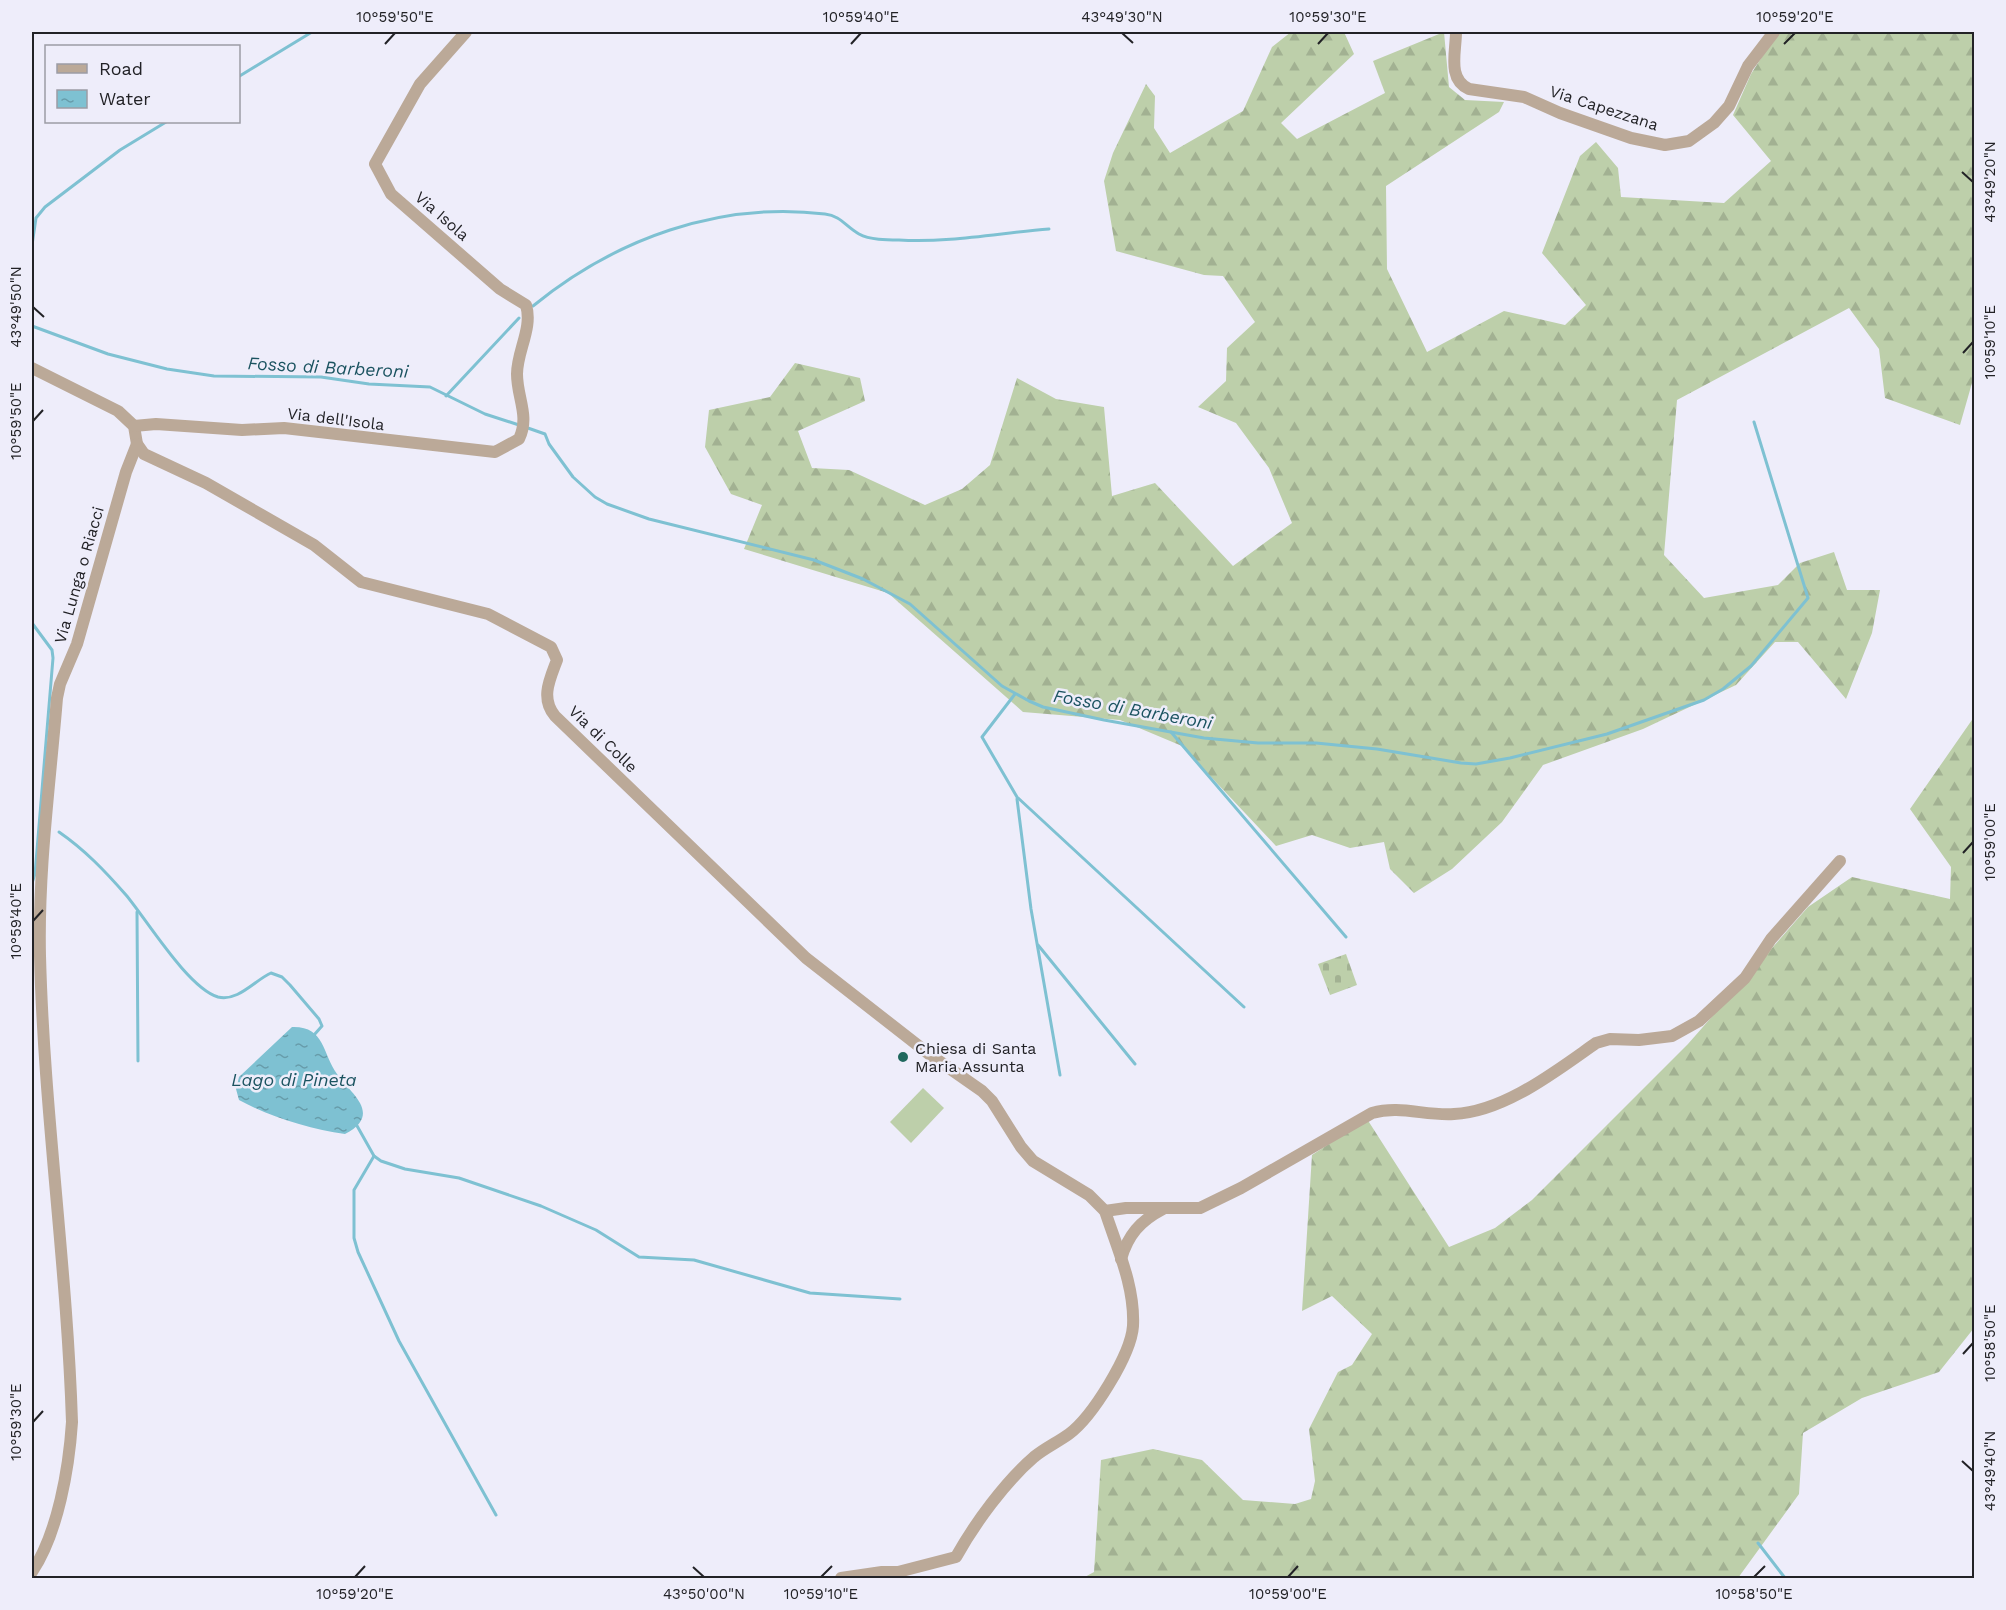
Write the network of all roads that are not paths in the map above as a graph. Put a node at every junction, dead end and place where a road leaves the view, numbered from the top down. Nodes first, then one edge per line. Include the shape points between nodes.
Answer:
1 (466, 32) edge
2 (1456, 32) edge
3 (1774, 32) edge
4 (32, 368) edge
5 (134, 426) junction
6 (523, 428) joint
7 (137, 444) junction
8 (1840, 861) dead end
9 (1164, 1209) junction
10 (1105, 1211) junction
11 (1121, 1259) junction
12 (32, 1572) edge
13 (841, 1578) edge

1 - 6 street, Via Isola via 420,84 375,164 391,194 500,290 526,305 530,317 517,375
2 - 3 street, Via Capezzana via 1455,78 1461,86 1524,97 1631,138 1665,145 1689,141 1714,123 1729,106 1748,66
4 - 5 street via 118,411
5 - 6 street, Via dell'Isola via 284,428 495,453 515,443
5 - 7 street
7 - 10 street, Via di Colle via 149,457 206,483 314,545 361,582 488,614 551,647 558,660 546,696 555,716 806,958 982,1091 1033,1161 1089,1195
7 - 12 street, Via Lunga o Riacci via 57,698 40,955 72,1422 51,1533
8 - 9 street via 1771,939 1745,978 1699,1021 1672,1036 1596,1043 1515,1097 1458,1114 1435,1115 1395,1108 1372,1113 1200,1208
9 - 10 street
9 - 11 street via 1137,1226
10 - 11 street
11 - 13 street via 1128,1278 1133,1327 1121,1365 1071,1433 1035,1456 976,1522 956,1557 898,1572

